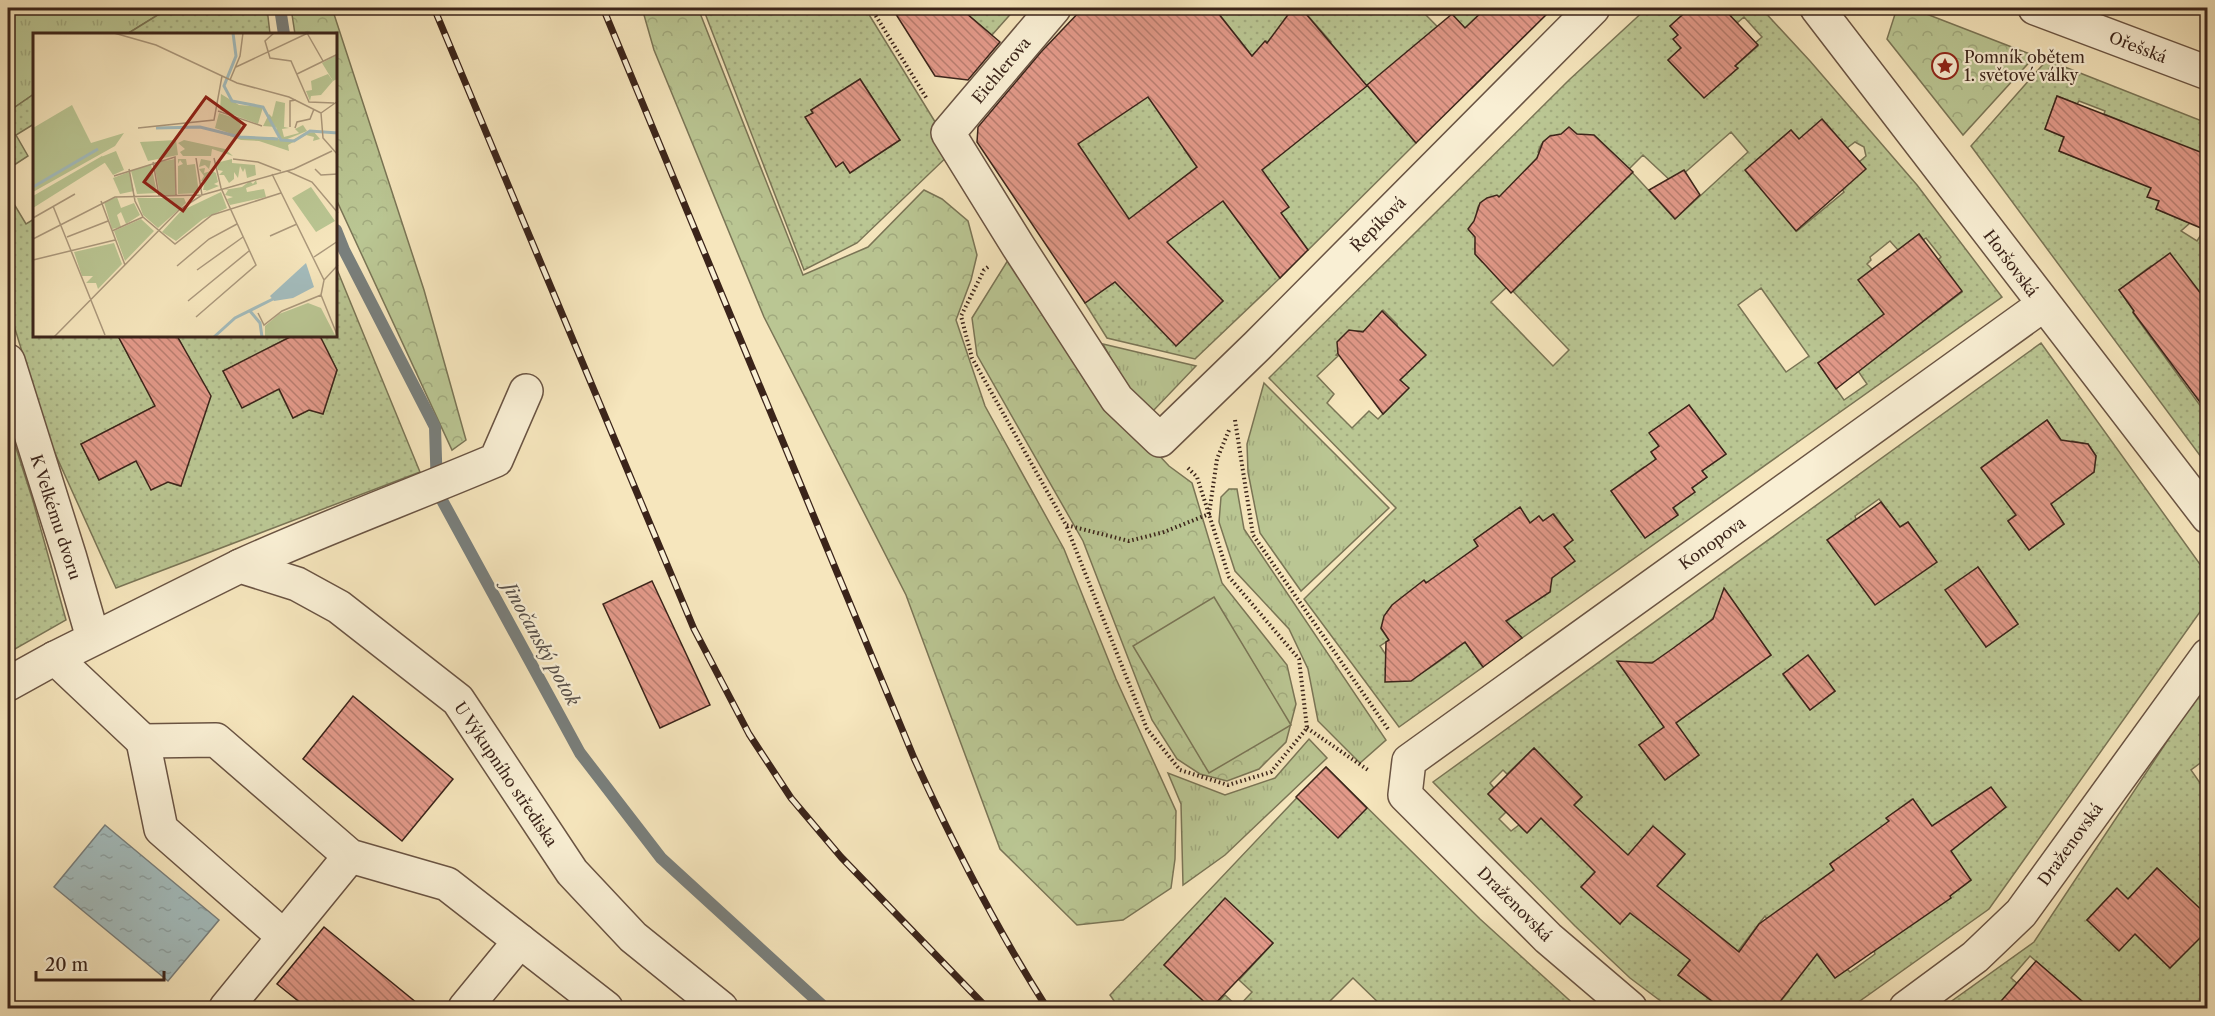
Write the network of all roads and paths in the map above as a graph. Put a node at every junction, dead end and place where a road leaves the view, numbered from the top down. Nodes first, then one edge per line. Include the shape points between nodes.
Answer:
1 (871, 8) edge
2 (1054, 8) edge
3 (1593, 8) edge
4 (1817, 8) edge
5 (2035, 8) edge
6 (2208, 73) edge
7 (948, 133) junction
8 (984, 270) dead end
9 (2043, 305) junction
10 (8, 361) edge
11 (526, 391) dead end
12 (1160, 440) junction
13 (1209, 514) junction
14 (2208, 517) edge
15 (1066, 525) junction
16 (240, 566) junction
17 (93, 638) junction
18 (2208, 655) edge
19 (55, 657) junction
20 (8, 684) edge
21 (1307, 728) junction
22 (143, 741) junction
23 (1409, 761) junction
24 (1405, 795) junction
25 (350, 856) junction
26 (284, 936) junction
27 (520, 941) junction
28 (226, 1008) edge
29 (465, 1008) edge
30 (606, 1008) edge
31 (720, 1008) edge
32 (1630, 1008) edge
33 (1905, 1008) edge

1 - 7 path
2 - 7 street, Eichlerova
3 - 12 street, Řepíková
4 - 9 street, Horšovská
5 - 6 street, Ořešská
7 - 12 street via 1117,399
8 - 15 path via 961,316 972,358
9 - 14 street, Horšovská
9 - 23 street, Konopova
10 - 17 street, K Velkému dvoru
11 - 16 street via 496,460
12 - 13 path via 1197,477
13 - 15 path via 1129,541
13 - 21 path via 1229,577 1299,659
13 - 23 path via 1217,459 1234,416 1253,535
15 - 21 path via 1147,729 1180,770 1228,785 1271,772
16 - 17 street
16 - 31 street, U Výkupního střediska via 297,584 339,607 458,700 572,872 633,937
17 - 19 street
18 - 33 street, Draženovská via 2021,913 1975,957
19 - 20 street
19 - 22 street
21 - 24 path
22 - 25 street via 216,740
22 - 26 street via 161,829
23 - 24 street
24 - 32 street, Draženovská via 1548,938
25 - 26 street
25 - 27 street via 447,884
26 - 28 street
27 - 29 street
27 - 30 street

